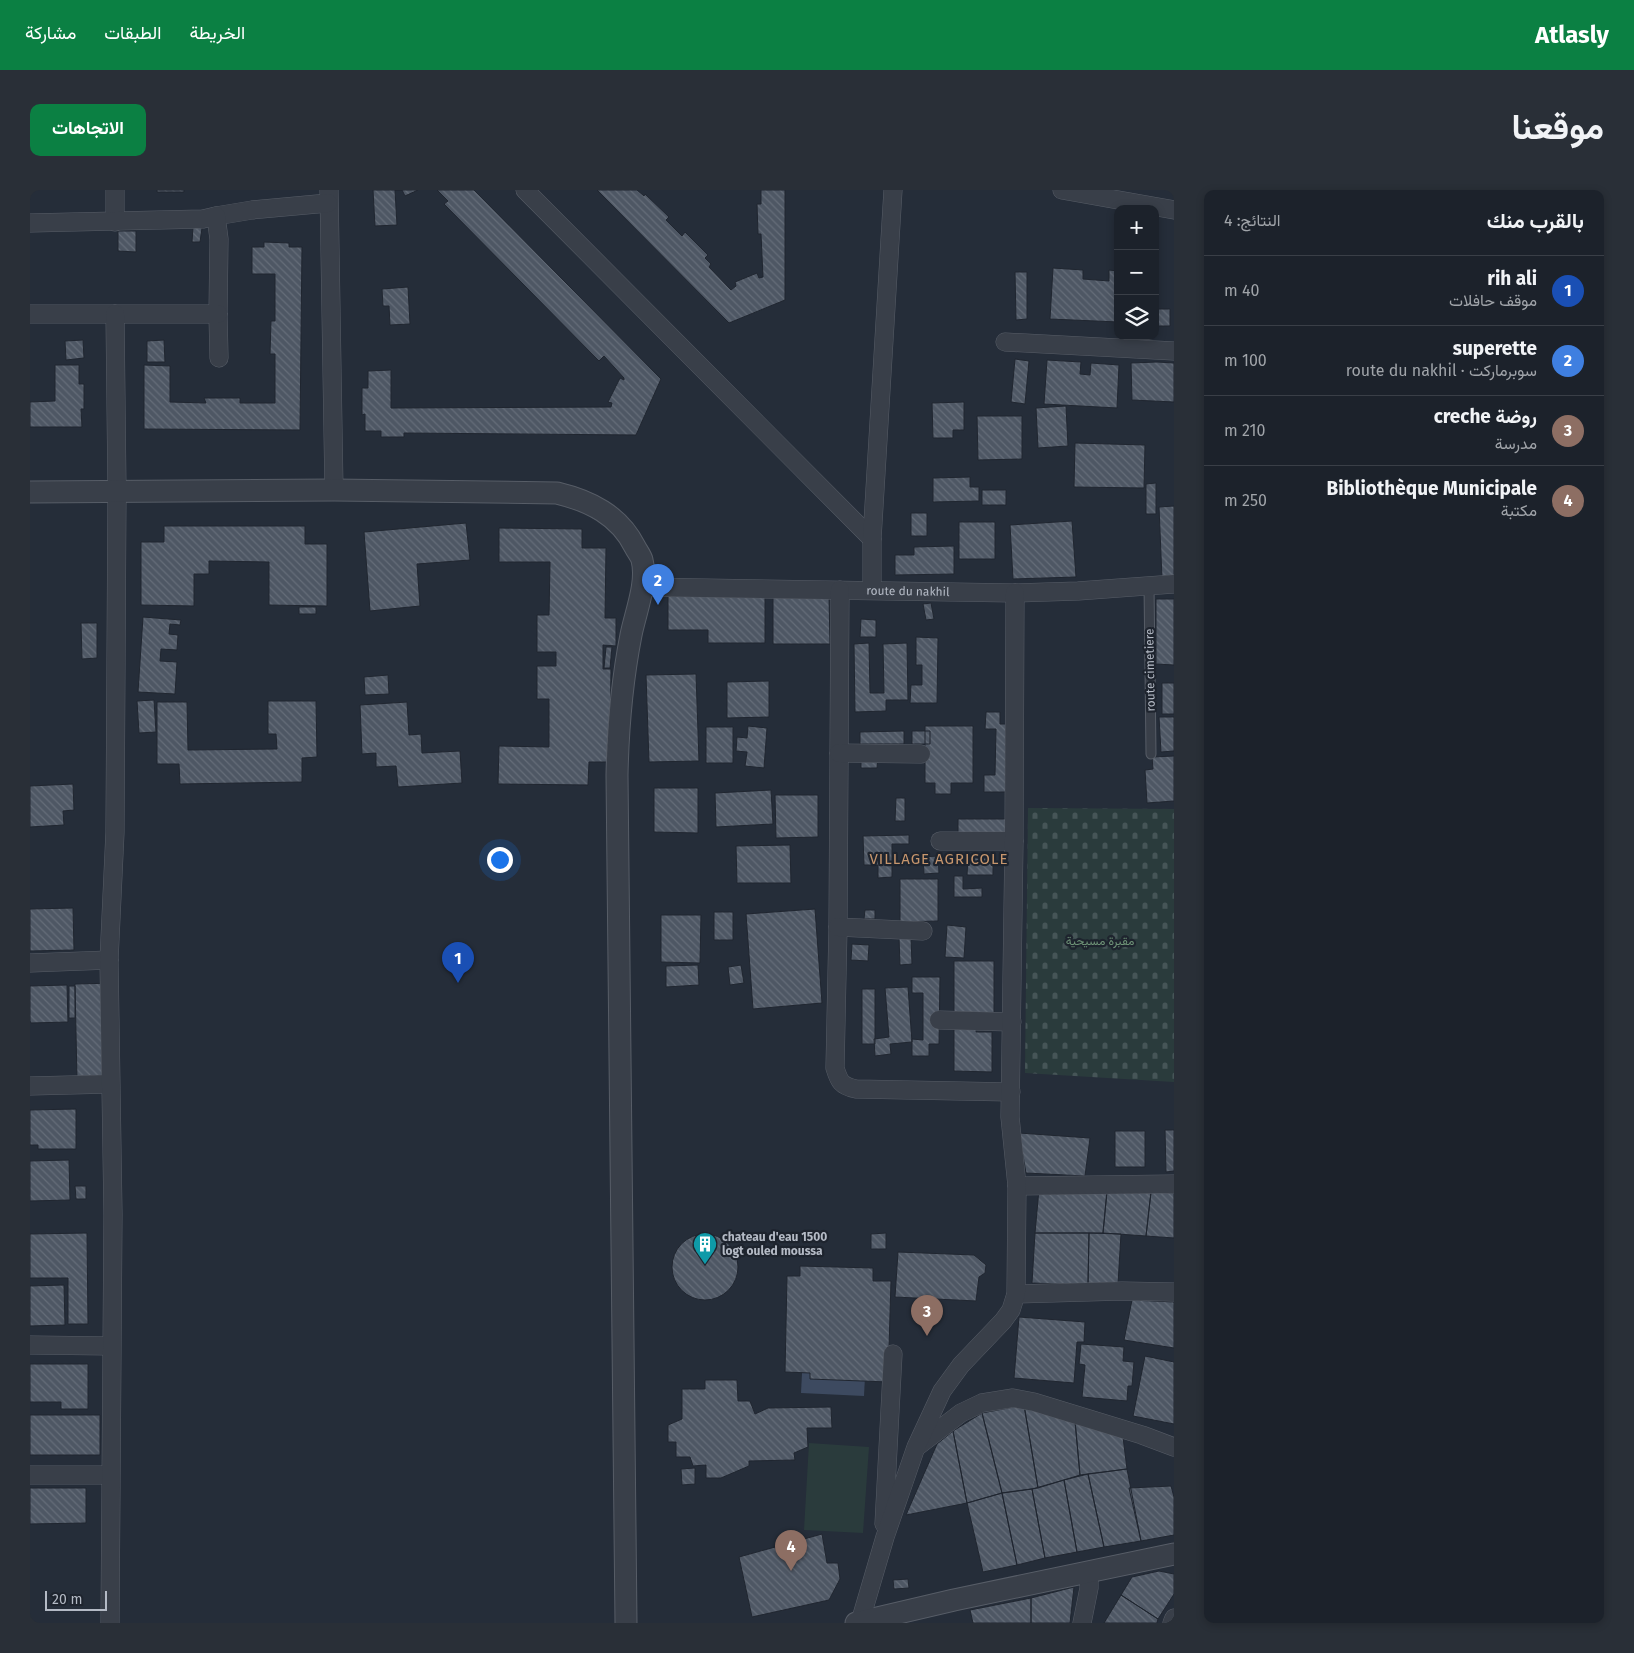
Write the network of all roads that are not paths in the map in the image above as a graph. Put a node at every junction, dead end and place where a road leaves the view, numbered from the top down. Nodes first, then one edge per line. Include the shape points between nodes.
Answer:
1 (115, 190) edge
2 (524, 190) edge
3 (893, 190) edge
4 (1062, 190) edge
5 (329, 197) edge
6 (1174, 210) edge
7 (216, 216) junction
8 (115, 222) junction
9 (30, 223) edge
10 (30, 314) edge
11 (115, 314) junction
12 (218, 314) junction
13 (1005, 342) dead end
14 (1174, 351) edge
15 (219, 358) dead end
16 (334, 490) junction
17 (117, 491) junction
18 (30, 492) edge
19 (872, 539) junction
20 (1174, 584) edge
21 (1149, 585) junction
22 (642, 587) junction
23 (840, 590) junction
24 (872, 590) junction
25 (1015, 593) junction
26 (838, 753) junction
27 (921, 754) dead end
28 (1151, 754) dead end
29 (940, 841) dead end
30 (1014, 841) junction
31 (838, 927) junction
32 (923, 931) dead end
33 (109, 960) junction
34 (30, 963) edge
35 (939, 1020) dead end
36 (1012, 1022) junction
37 (110, 1084) junction
38 (30, 1086) edge
39 (1011, 1092) junction
40 (1174, 1184) edge
41 (1017, 1186) junction
42 (1174, 1292) edge
43 (1016, 1294) junction
44 (30, 1345) edge
45 (111, 1346) junction
46 (893, 1354) dead end
47 (1174, 1447) edge
48 (916, 1448) junction
49 (30, 1475) edge
50 (110, 1475) junction
51 (885, 1537) junction
52 (1174, 1554) edge
53 (1089, 1572) junction
54 (1174, 1618) edge
55 (110, 1623) edge
56 (626, 1623) edge
57 (858, 1623) edge
58 (1082, 1623) edge
59 (1172, 1623) edge

1 - 8 street
2 - 19 street
3 - 19 street
4 - 6 street
5 - 7 street
5 - 16 street
7 - 8 street
7 - 12 street via 219,239
8 - 9 street
10 - 11 street
11 - 12 street
11 - 17 street
12 - 15 street
13 - 14 street
16 - 17 street
16 - 22 street via 557,493 576,498 612,517 630,537 642,561
17 - 18 street
17 - 33 street via 114,832
19 - 24 street
20 - 21 street, route du nakhil
21 - 25 street, route du nakhil
21 - 28 lane, route cimetiere
22 - 23 street, route du nakhil
22 - 56 street via 623,683 617,775
23 - 24 street, route du nakhil
23 - 26 street
24 - 25 street, route du nakhil
25 - 30 street
26 - 27 street
26 - 31 street
29 - 30 street
30 - 36 street
31 - 32 street
31 - 39 street via 835,1068 838,1080 846,1087 856,1089
33 - 34 street
33 - 37 street
35 - 36 street
36 - 39 street
37 - 38 street
37 - 45 street via 113,1214
39 - 41 street via 1010,1117
40 - 41 street
41 - 43 street
42 - 43 street
43 - 48 street via 1003,1321 961,1365 942,1391
44 - 45 street
45 - 50 street
46 - 51 street
47 - 48 street via 1013,1398 982,1403 961,1413
48 - 51 street
49 - 50 street
50 - 55 street
51 - 57 street
52 - 53 street
53 - 57 street
53 - 58 street
54 - 59 street

